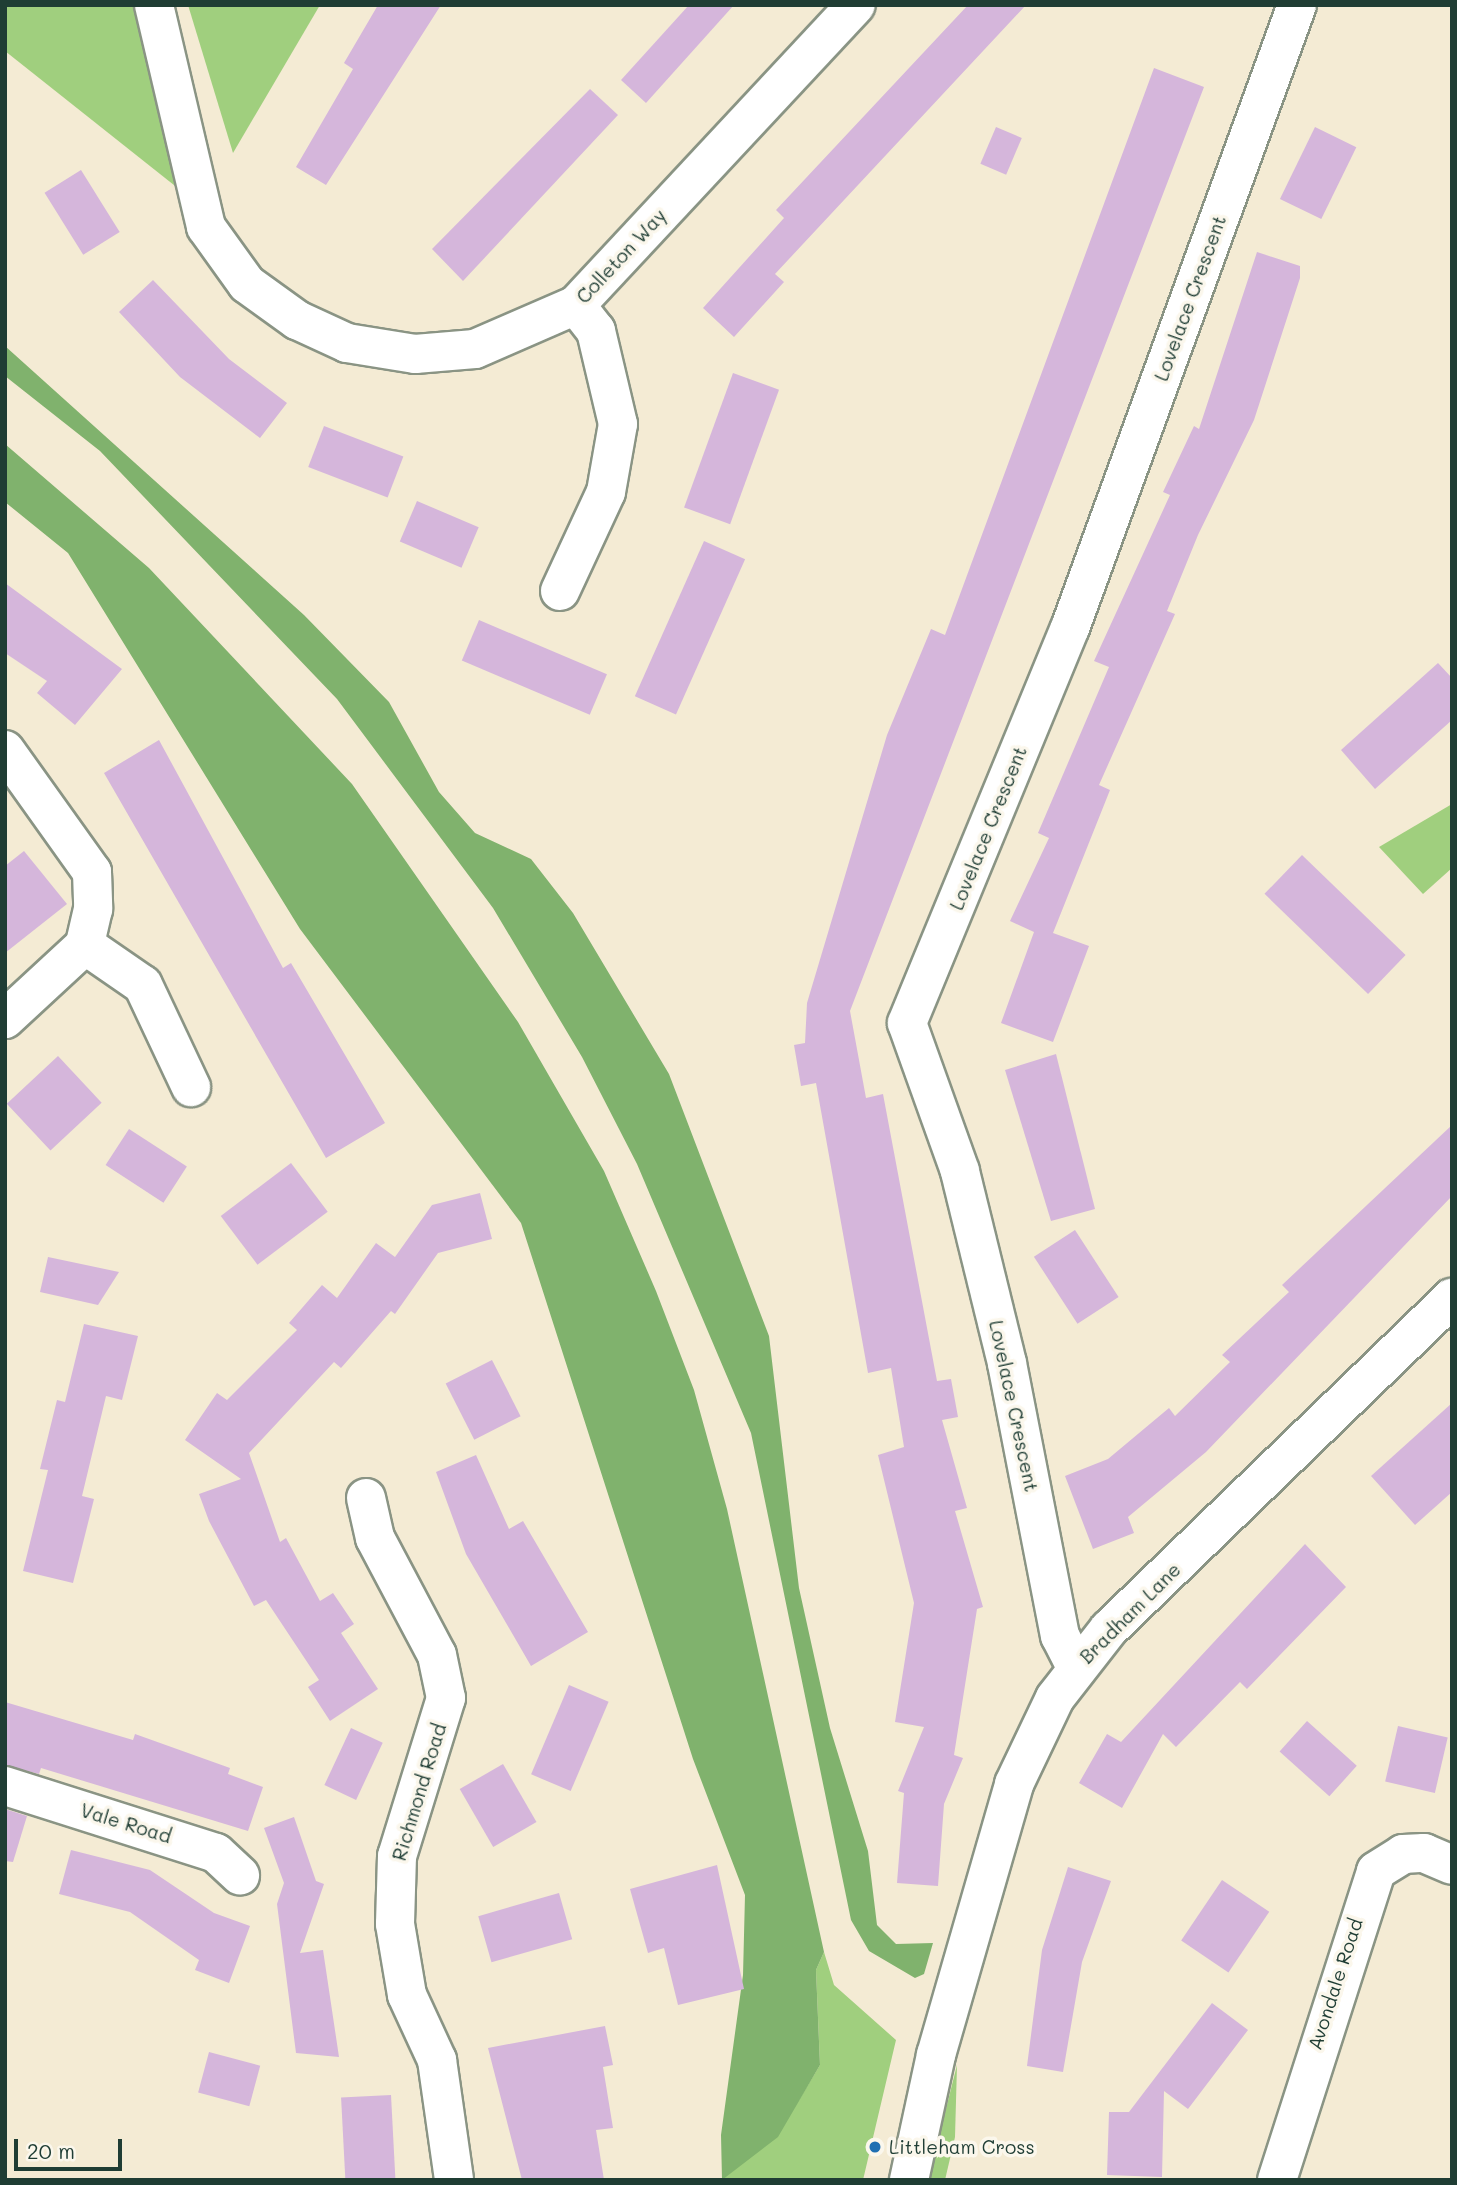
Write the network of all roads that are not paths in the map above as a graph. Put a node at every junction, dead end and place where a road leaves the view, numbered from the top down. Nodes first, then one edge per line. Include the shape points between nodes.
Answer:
1 (154, 5) edge
2 (856, 5) edge
3 (1297, 5) edge
4 (576, 305) junction
5 (560, 591) dead end
6 (5, 750) edge
7 (85, 945) junction
8 (5, 1019) edge
9 (191, 1087) dead end
10 (1452, 1298) edge
11 (366, 1498) dead end
12 (1076, 1667) junction
13 (5, 1786) edge
14 (1452, 1865) edge
15 (240, 1875) dead end
16 (454, 2180) edge
17 (909, 2180) edge
18 (1277, 2180) edge

1 - 4 street, Colleton Way via 206,226 247,284 297,320 347,343 415,354 475,349
2 - 4 street, Colleton Way
3 - 12 street, Lovelace Crescent via 1070,628 907,1023 960,1171 1007,1363 1060,1636
4 - 5 street via 596,331 618,424 606,492
6 - 7 street via 92,872
7 - 8 street
7 - 9 street via 143,985
10 - 12 street, Bradham Lane
11 - 16 street, Richmond Road via 375,1538 437,1655 446,1698 397,1856 396,1924 407,1995 437,2060
12 - 17 street, Bradham Lane via 1014,1784 936,2056
13 - 15 street, Vale Road via 216,1853
14 - 18 street, Avondale Road via 1424,1853 1403,1854 1376,1871

